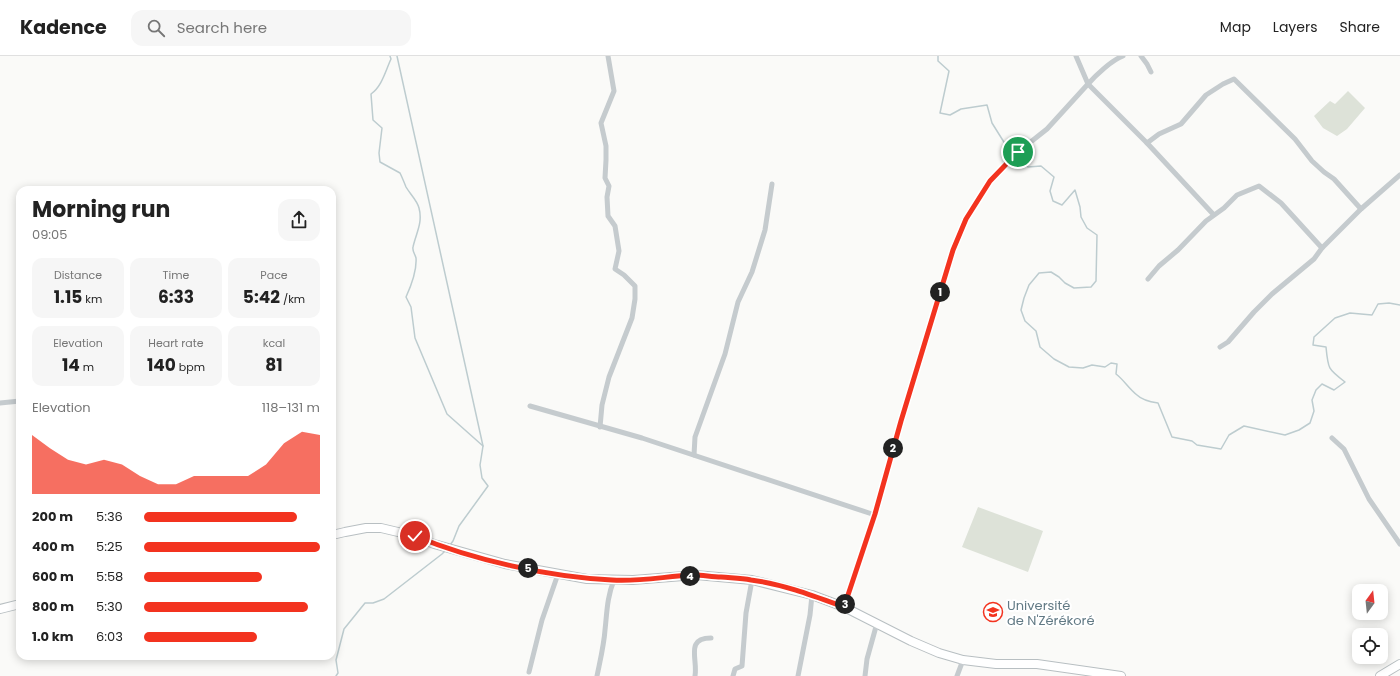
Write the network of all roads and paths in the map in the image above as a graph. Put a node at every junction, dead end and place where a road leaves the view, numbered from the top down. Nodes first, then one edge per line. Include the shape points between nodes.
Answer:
1 (608, 56) edge
2 (1076, 56) edge
3 (1123, 56) edge
4 (1141, 56) edge
5 (1151, 72) dead end
6 (1088, 84) junction
7 (1147, 144) junction
8 (1400, 175) edge
9 (772, 184) dead end
10 (1360, 208) junction
11 (1213, 214) junction
12 (1322, 248) junction
13 (1148, 279) dead end
14 (1220, 347) dead end
15 (16, 401) edge
16 (0, 403) edge
17 (530, 406) dead end
18 (600, 427) junction
19 (1332, 438) dead end
20 (694, 456) junction
21 (875, 514) junction
22 (336, 534) edge
23 (1400, 544) edge
24 (558, 574) junction
25 (614, 580) junction
26 (752, 580) junction
27 (812, 595) junction
28 (16, 605) edge
29 (844, 607) junction
30 (0, 609) edge
31 (877, 623) junction
32 (711, 638) dead end
33 (963, 660) junction
34 (1400, 664) edge
35 (530, 672) dead end
36 (1096, 674) edge
37 (597, 676) edge
38 (695, 676) edge
39 (734, 676) edge
40 (798, 676) edge
41 (866, 676) edge
42 (957, 676) edge
43 (1121, 676) edge
44 (1380, 676) edge

1 - 18 street via 614,91 601,123 606,146 608,216 615,226 619,251 615,269 635,286 635,299 632,318 605,391
2 - 6 street
3 - 6 street
4 - 5 street
6 - 7 street
6 - 21 street via 1047,129 1018,152 990,181 966,219 953,250
7 - 10 street via 1159,134 1181,124 1206,95 1234,79
7 - 11 street
8 - 10 street
9 - 20 street via 765,230 752,272 738,302 725,354 695,437
10 - 12 street
11 - 12 street via 1224,208 1237,195 1260,186 1281,203
11 - 13 street
12 - 14 street via 1314,259 1272,294 1228,342
15 - 16 street
17 - 18 street
18 - 20 street
19 - 23 street via 1344,449 1369,499
20 - 21 street
21 - 29 street
22 - 24 main road via 366,528 381,528 505,564
24 - 25 main road
24 - 35 street via 542,620
25 - 26 main road via 696,575
25 - 37 street via 609,591 606,629
26 - 27 main road
26 - 39 street via 746,613 742,666 735,669
27 - 29 main road
27 - 40 street
28 - 30 main road
29 - 31 main road
31 - 33 main road via 925,647
31 - 41 street via 867,660
32 - 38 street via 702,638 694,648
33 - 36 main road via 996,664 1037,664
33 - 42 street
34 - 44 main road
36 - 43 main road

